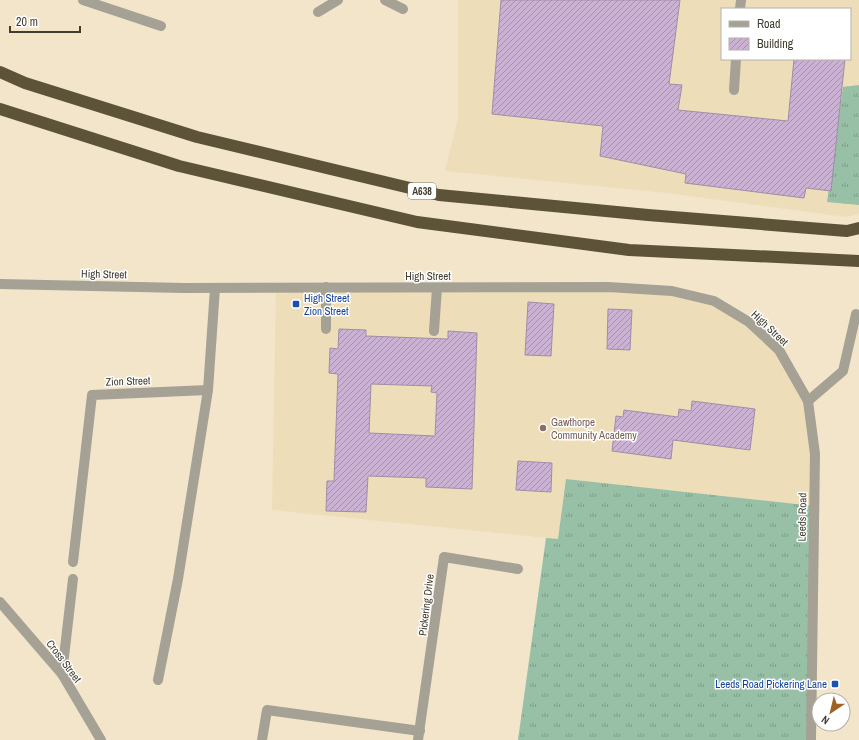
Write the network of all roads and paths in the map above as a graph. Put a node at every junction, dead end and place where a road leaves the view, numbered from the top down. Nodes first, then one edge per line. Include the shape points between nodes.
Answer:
1 (84, 0) edge
2 (338, 0) edge
3 (385, 0) edge
4 (403, 9) dead end
5 (318, 12) dead end
6 (161, 26) dead end
7 (736, 60) edge
8 (0, 72) edge
9 (734, 90) dead end
10 (0, 109) edge
11 (859, 228) edge
12 (859, 261) edge
13 (0, 284) edge
14 (326, 287) junction
15 (214, 288) junction
16 (437, 288) junction
17 (856, 314) dead end
18 (326, 329) dead end
19 (434, 331) dead end
20 (208, 390) junction
21 (808, 401) junction
22 (73, 562) dead end
23 (518, 569) dead end
24 (73, 579) dead end
25 (0, 602) edge
26 (62, 674) junction
27 (158, 680) dead end
28 (419, 735) edge
29 (101, 740) edge
30 (262, 740) edge
31 (811, 740) edge

1 - 6 street
2 - 5 street
3 - 4 street
7 - 9 street
8 - 11 highway, A638 via 25,83 197,137 439,195 847,231
10 - 12 highway via 178,166 417,222 629,250
13 - 15 street, High Street
14 - 15 street, High Street
14 - 16 street, High Street
14 - 18 street
15 - 20 street
16 - 19 street
16 - 21 street, High Street via 608,287 672,291 714,301 749,322 779,350
17 - 21 street via 843,371
20 - 22 street, Zion Street via 92,395
20 - 27 street via 178,579
21 - 31 street, Leeds Road via 815,454
23 - 28 street, Pickering Drive via 444,557
24 - 26 street
25 - 26 street, Cross Street
26 - 29 street, Cross Street
28 - 30 street, Pickering Drive via 267,710

